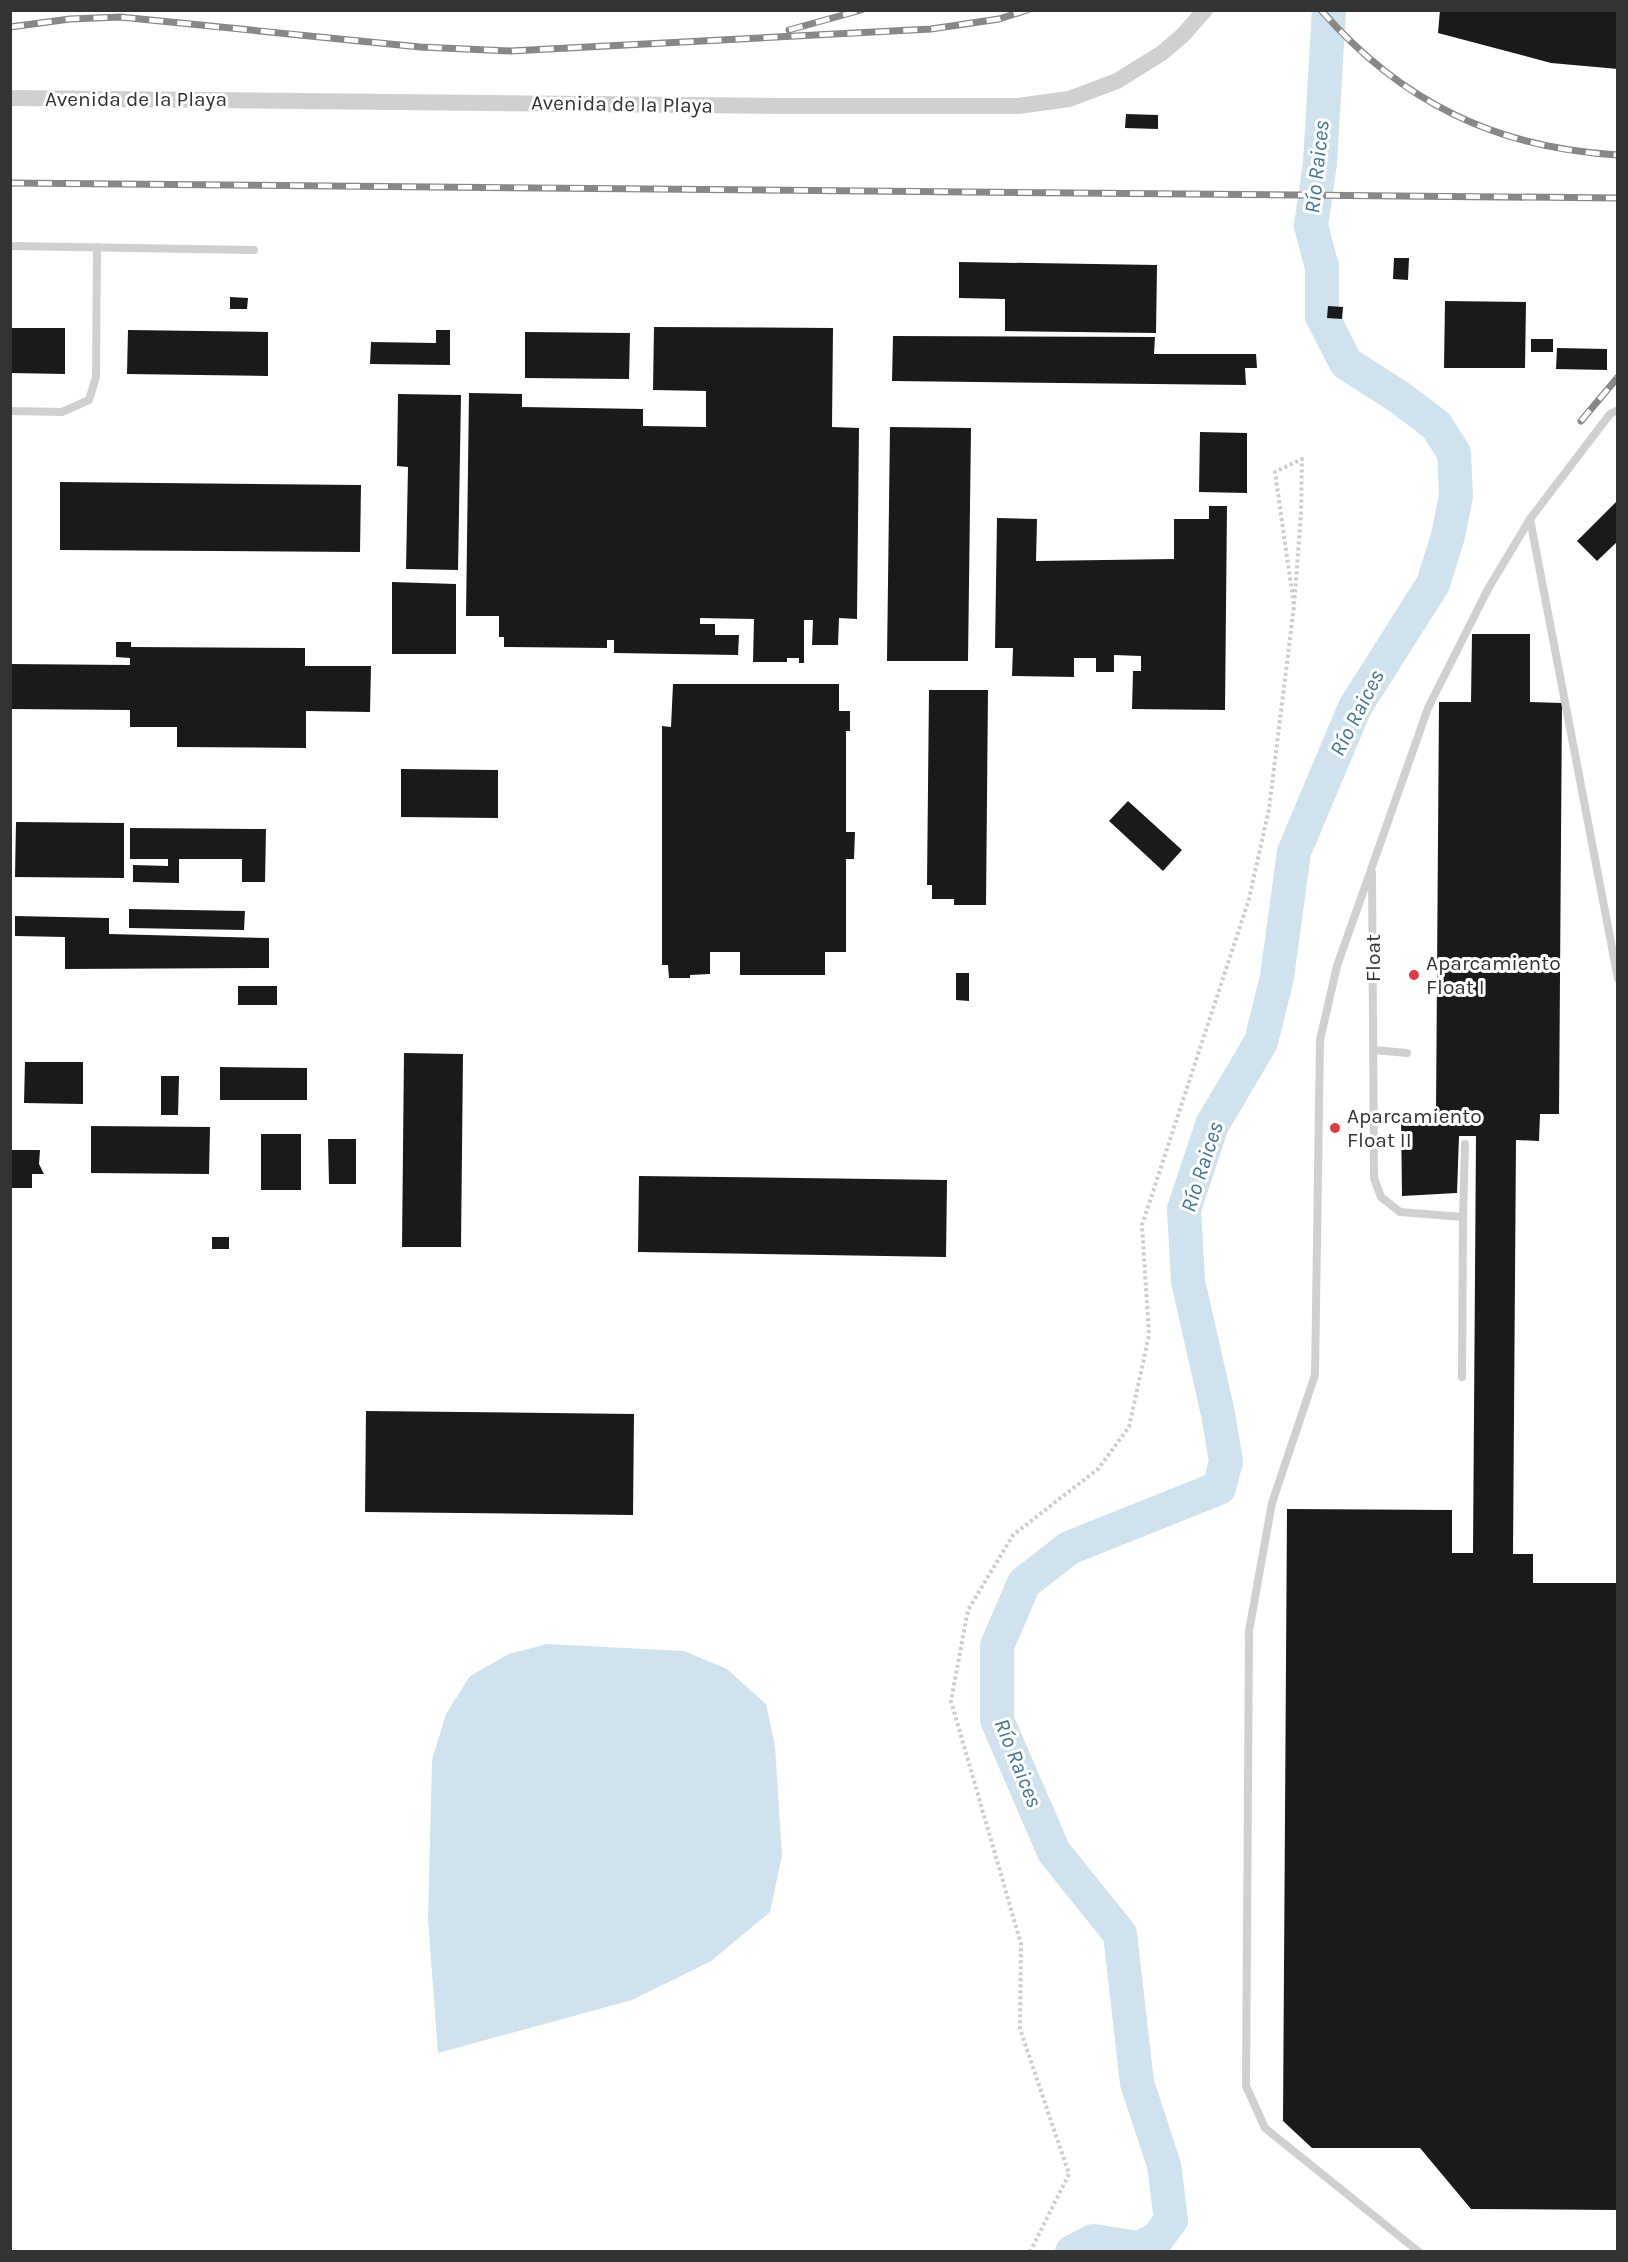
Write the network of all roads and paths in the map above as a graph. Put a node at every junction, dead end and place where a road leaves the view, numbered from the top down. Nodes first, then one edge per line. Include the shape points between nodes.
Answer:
1 (1205, 10) edge
2 (10, 98) edge
3 (10, 246) edge
4 (97, 247) junction
5 (254, 250) dead end
6 (1617, 410) edge
7 (10, 411) edge
8 (1530, 519) junction
9 (1294, 606) junction
10 (1372, 867) junction
11 (1617, 979) edge
12 (1373, 1050) junction
13 (1407, 1053) dead end
14 (1465, 1144) dead end
15 (1463, 1217) junction
16 (1462, 1377) dead end
17 (1030, 2252) edge
18 (1419, 2252) edge

1 - 2 street, Avenida de la Playa via 1162,53 1117,81 1069,99 1018,106
3 - 4 lane
4 - 5 lane
4 - 7 lane via 96,377 89,399 62,412
6 - 8 lane
8 - 10 lane via 1488,589 1428,708
8 - 11 lane
9 - 9 path via 1301,514 1302,459 1275,472
9 - 17 path via 1269,810 1249,898 1142,1225 1149,1335 1129,1427 1098,1469 1013,1535 968,1610 951,1701 1021,1944 1020,2029 1069,2174
10 - 12 lane, Float
10 - 18 lane via 1337,966 1320,1040 1315,1375 1272,1503 1249,1631 1246,2086 1265,2128
12 - 13 lane
12 - 15 lane, Float via 1374,1178 1381,1197 1400,1212
14 - 15 lane
15 - 16 lane

